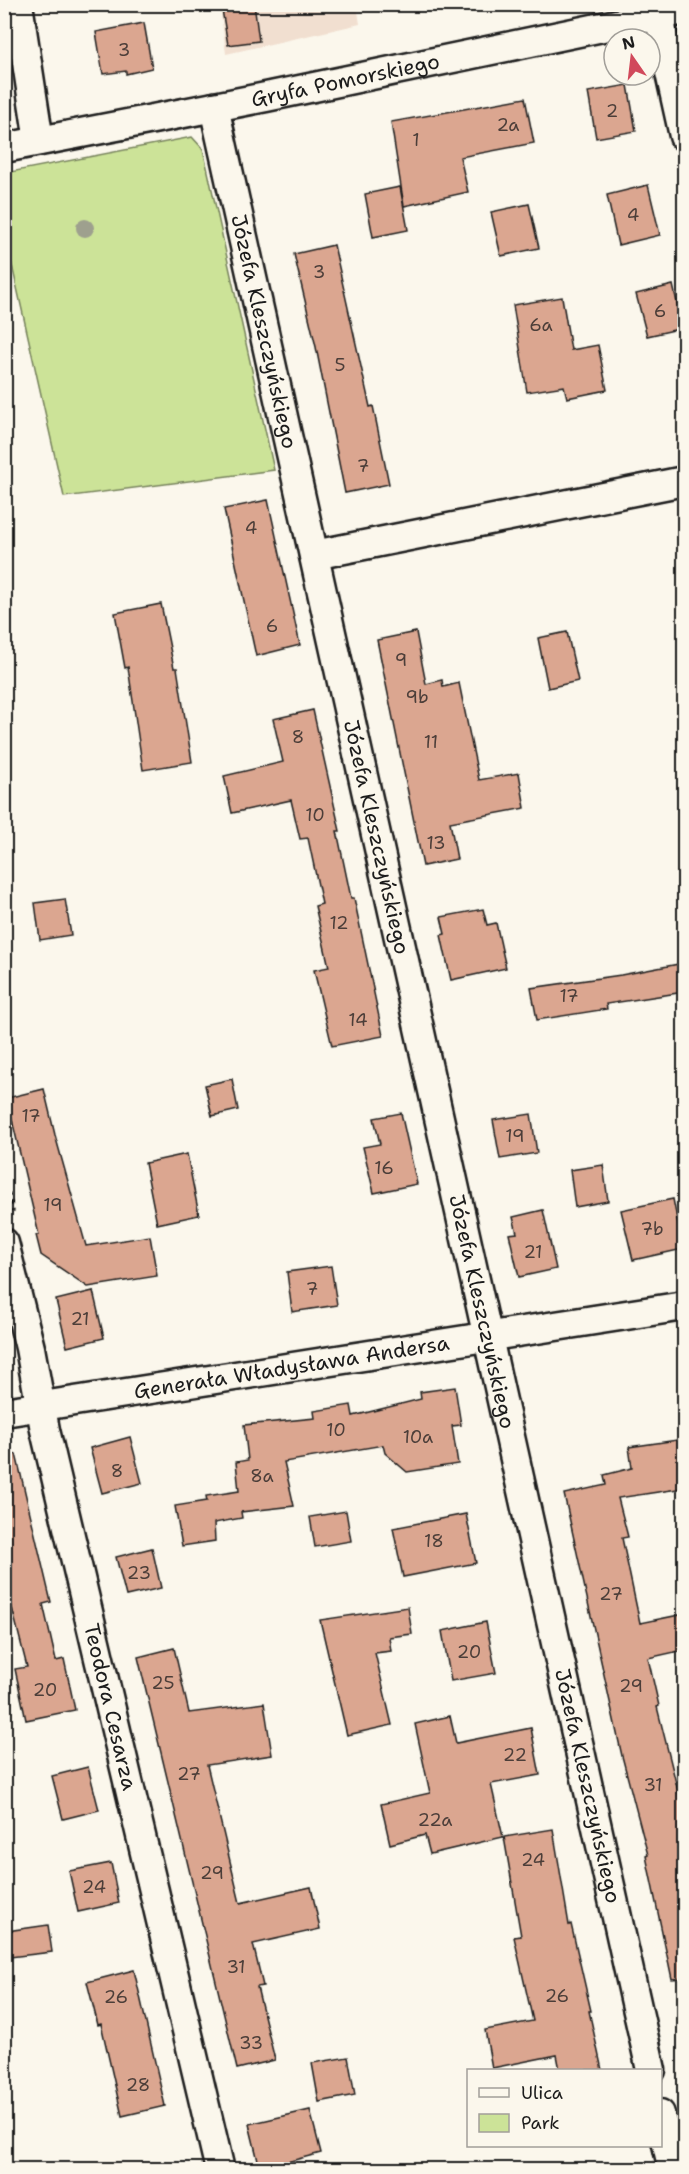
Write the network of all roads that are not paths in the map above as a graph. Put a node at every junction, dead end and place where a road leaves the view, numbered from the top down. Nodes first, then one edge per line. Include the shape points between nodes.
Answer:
1 (18, 4) edge
2 (668, 10) edge
3 (214, 107) junction
4 (684, 135) edge
5 (39, 141) junction
6 (4, 148) edge
7 (684, 481) edge
8 (314, 555) junction
9 (4, 1243) edge
10 (684, 1306) edge
11 (489, 1337) junction
12 (41, 1406) junction
13 (4, 1412) edge
14 (651, 2069) edge
15 (662, 2122) edge
16 (220, 2169) edge
17 (673, 2169) edge

1 - 5 street
2 - 3 street, Gryfa Pomorskiego
2 - 4 street via 665,50
3 - 5 street, Gryfa Pomorskiego
3 - 8 street, Józefa Kleszczyńskiego
5 - 6 street, Gryfa Pomorskiego
7 - 8 street
8 - 11 street, Józefa Kleszczyńskiego
9 - 12 street, Teodora Cesarza
10 - 11 street, Generała Władysława Andersa
11 - 12 street, Generała Władysława Andersa
11 - 14 street, Józefa Kleszczyńskiego
12 - 13 street, Generała Władysława Andersa
12 - 16 street, Teodora Cesarza
15 - 17 street

